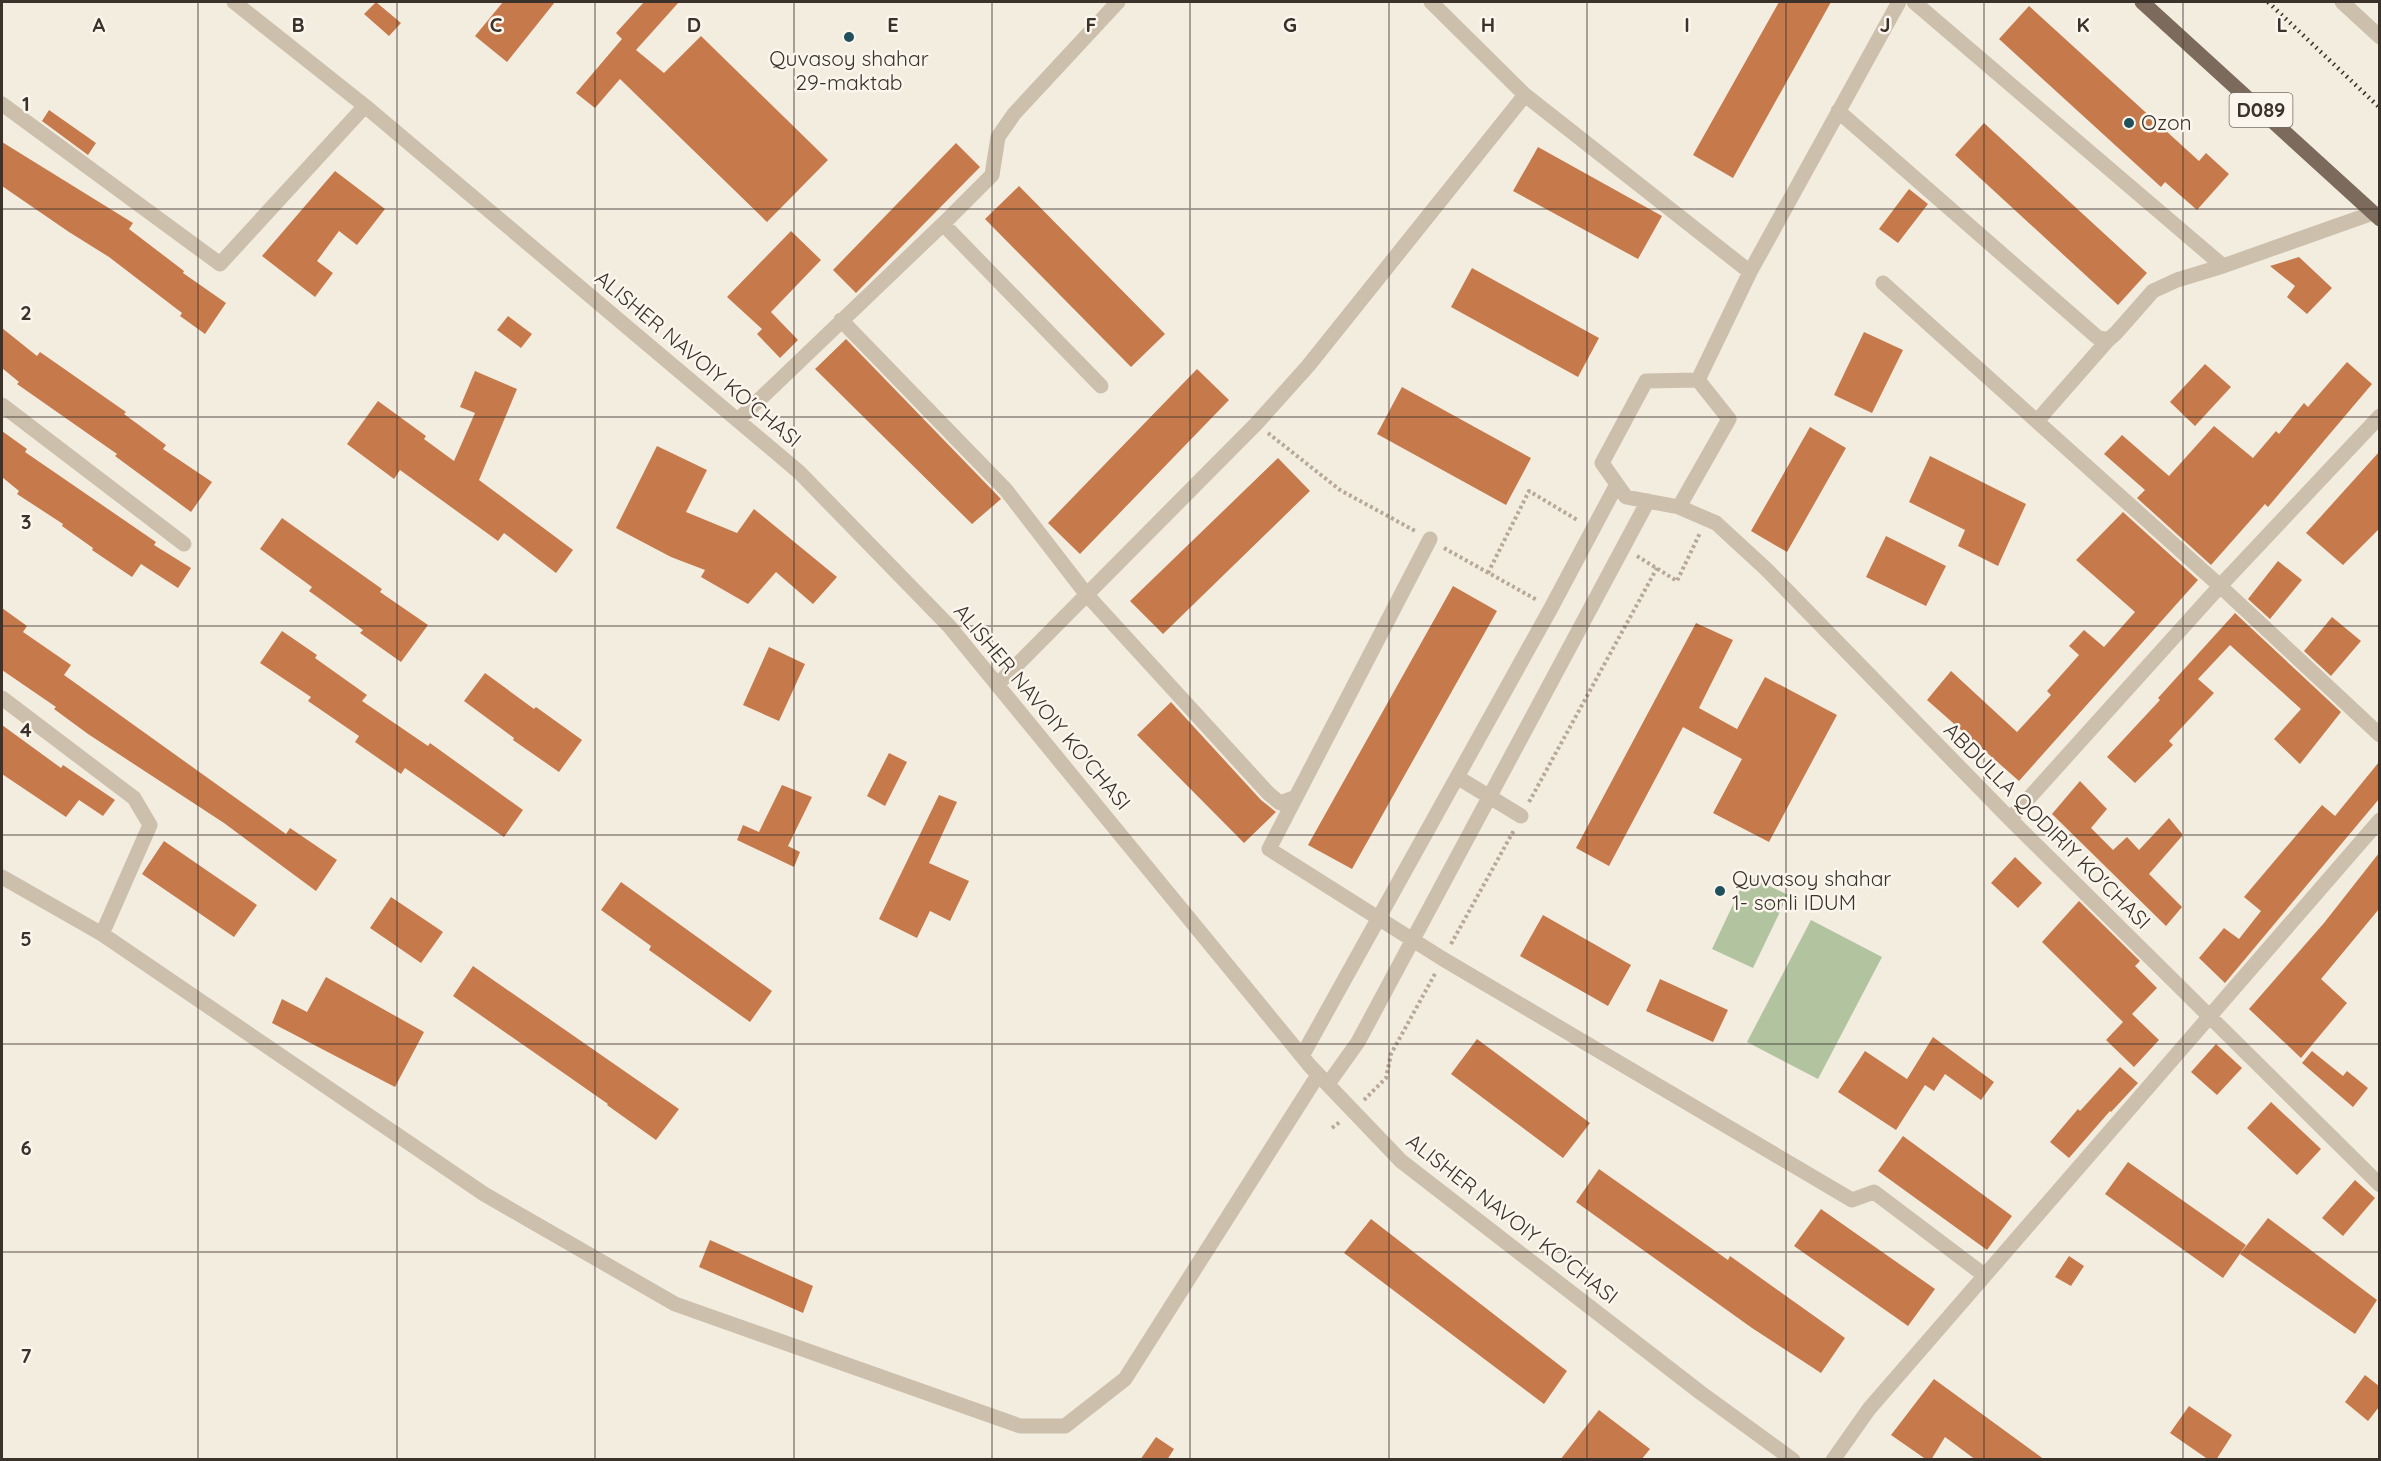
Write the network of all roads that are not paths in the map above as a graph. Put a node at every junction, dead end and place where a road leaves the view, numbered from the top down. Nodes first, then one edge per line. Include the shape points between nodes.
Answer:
1 (234, 2) edge
2 (1118, 2) edge
3 (1431, 2) edge
4 (1899, 2) edge
5 (1914, 2) edge
6 (2142, 2) edge
7 (2342, 2) edge
8 (2379, 37) edge
9 (1525, 95) junction
10 (2, 104) edge
11 (365, 106) junction
12 (1838, 111) junction
13 (2376, 216) edge
14 (943, 224) junction
15 (2223, 266) junction
16 (1750, 272) junction
17 (1883, 283) dead end
18 (842, 320) junction
19 (2108, 340) junction
20 (1698, 380) junction
21 (1101, 386) dead end
22 (2, 405) edge
23 (2379, 416) edge
24 (738, 420) junction
25 (2037, 421) junction
26 (1617, 484) junction
27 (1648, 501) junction
28 (1679, 507) junction
29 (1430, 539) dead end
30 (184, 544) dead end
31 (2220, 586) junction
32 (1087, 595) junction
33 (997, 685) junction
34 (2, 698) edge
35 (2379, 735) edge
36 (1457, 777) junction
37 (1296, 797) junction
38 (1489, 797) junction
39 (1521, 816) road end
40 (2010, 819) junction
41 (2379, 820) edge
42 (2, 877) edge
43 (1379, 917) junction
44 (102, 934) junction
45 (1413, 940) junction
46 (2207, 1017) junction
47 (1302, 1056) junction
48 (1323, 1080) junction
49 (2379, 1185) edge
50 (1984, 1275) junction
51 (1793, 1460) edge
52 (1833, 1460) edge

1 - 11 street, ALISHER NAVOIY KO'CHASI
2 - 14 street via 1014,114 998,137 992,175
3 - 9 street
4 - 12 street
5 - 15 street
6 - 13 main road, D089
7 - 8 street
9 - 16 street
9 - 32 street via 1308,366 1252,429
10 - 11 street via 220,264
11 - 24 street, ALISHER NAVOIY KO'CHASI
12 - 16 street
12 - 19 street via 2097,337
13 - 15 street
14 - 18 street
14 - 21 street
15 - 19 street via 2154,291
16 - 20 street
17 - 25 street
18 - 24 street
18 - 32 street via 1006,490
19 - 25 street
20 - 26 street via 1646,381 1602,463
20 - 28 street via 1729,418
22 - 30 street
23 - 31 street
24 - 33 street, ALISHER NAVOIY KO'CHASI via 799,472 949,626
25 - 31 street
26 - 27 street via 1626,497
26 - 36 street
27 - 28 street
27 - 38 street
28 - 40 street, ABDULLA QODIRIY KO'CHASI via 1716,523 1766,569
29 - 37 street
31 - 35 street
31 - 40 street
32 - 33 street
32 - 37 street via 1268,793 1280,803
33 - 47 street, ALISHER NAVOIY KO'CHASI
34 - 44 street via 134,798 150,825
36 - 38 street
36 - 43 street
37 - 43 street via 1269,849
38 - 39 street
38 - 45 street
40 - 46 street, ABDULLA QODIRIY KO'CHASI
41 - 46 street
42 - 44 street
43 - 45 street
43 - 47 street
44 - 48 street via 484,1194 675,1304 1020,1426 1065,1426 1125,1378
45 - 48 street via 1358,1042
45 - 50 street via 1852,1200 1874,1192
46 - 49 street, ABDULLA QODIRIY KO'CHASI
46 - 50 street
47 - 48 street, ALISHER NAVOIY KO'CHASI
48 - 51 street, ALISHER NAVOIY KO'CHASI via 1401,1161
50 - 52 street via 1869,1409

